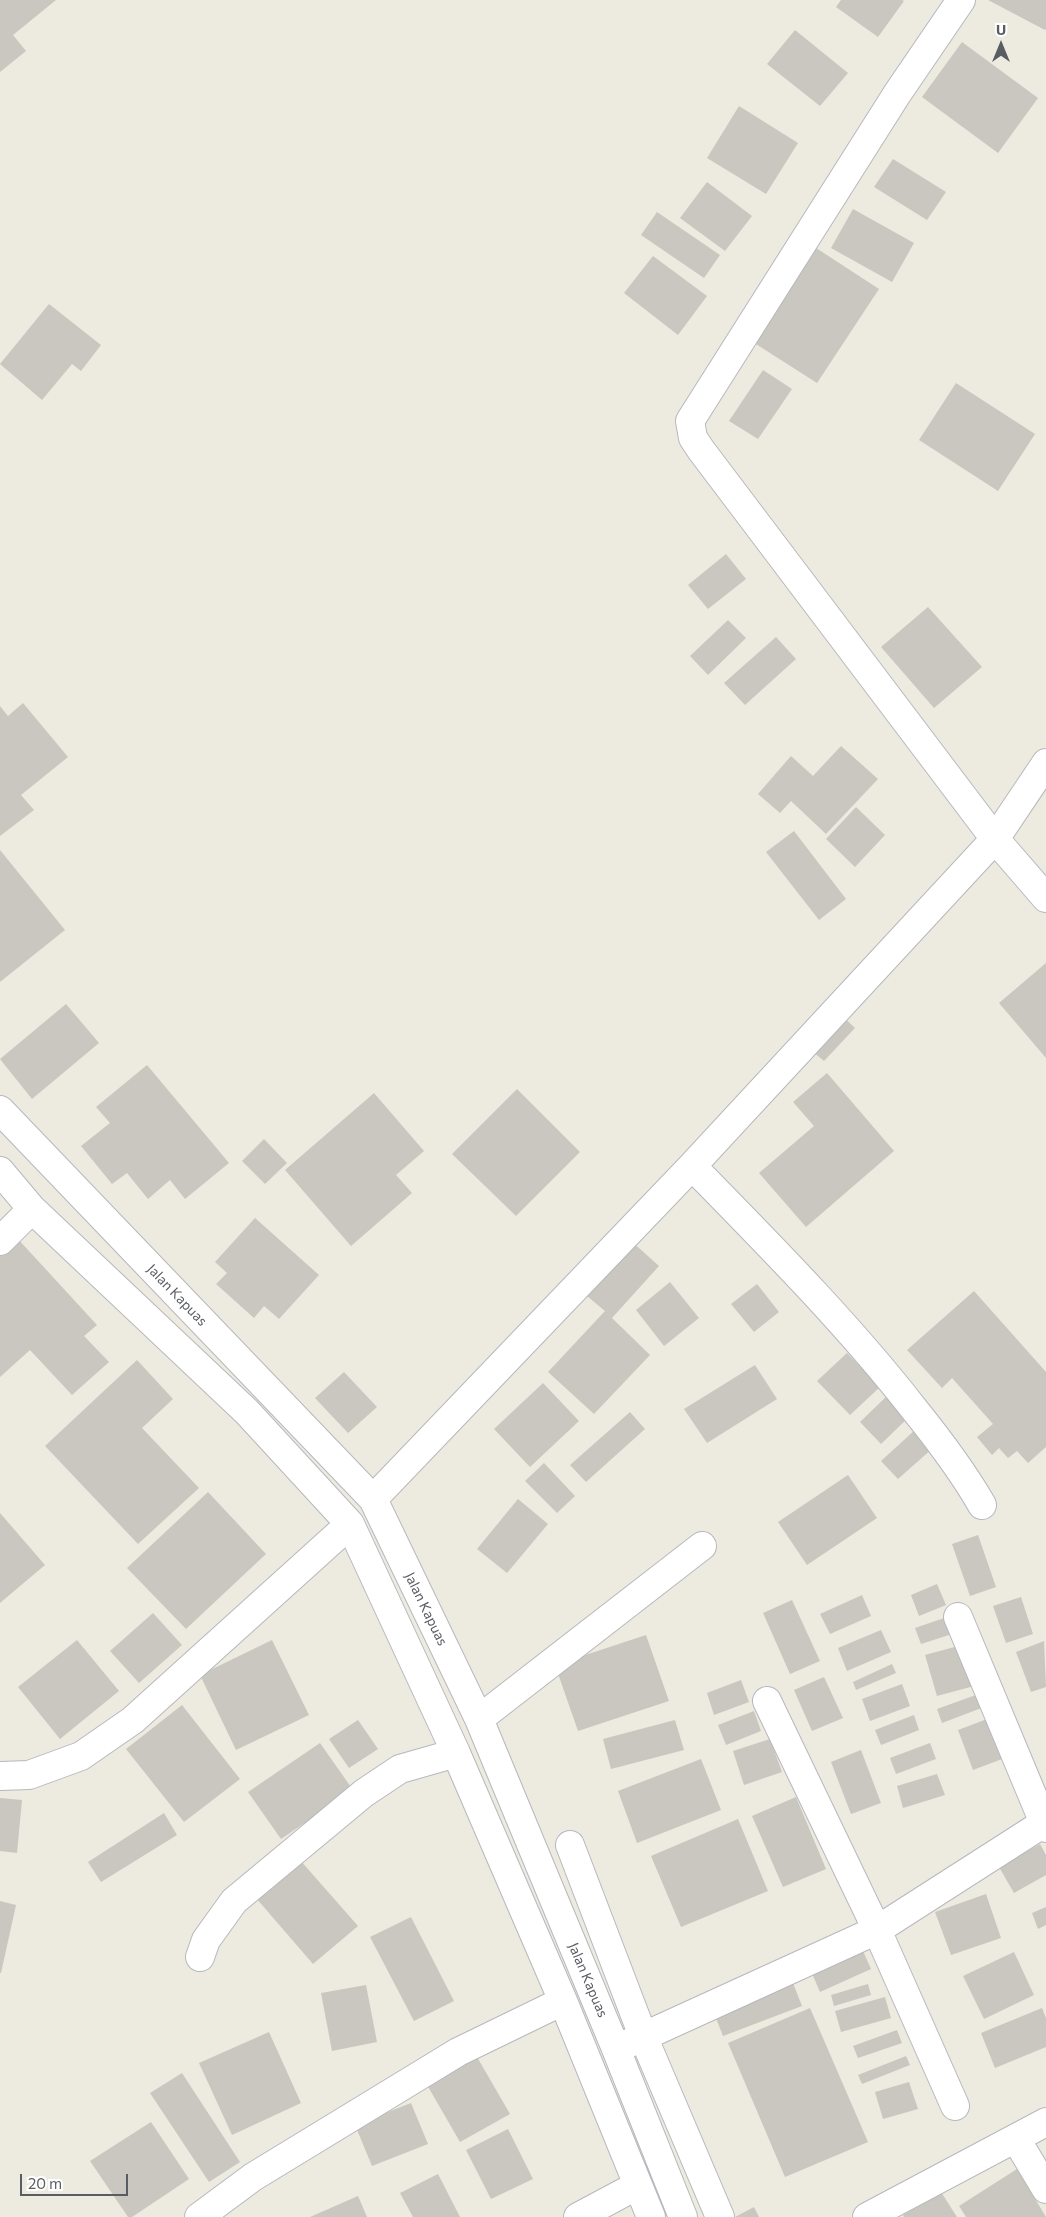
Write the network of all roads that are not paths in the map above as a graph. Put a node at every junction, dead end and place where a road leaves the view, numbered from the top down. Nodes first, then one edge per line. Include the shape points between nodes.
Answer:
1 (961, 0) edge
2 (1046, 763) edge
3 (995, 839) junction
4 (1046, 898) edge
5 (0, 1110) edge
6 (692, 1166) junction
7 (0, 1171) edge
8 (32, 1209) junction
9 (0, 1241) edge
10 (373, 1499) junction
11 (982, 1504) dead end
12 (350, 1524) junction
13 (702, 1546) dead end
14 (958, 1617) dead end
15 (767, 1701) dead end
16 (479, 1719) junction
17 (456, 1753) junction
18 (0, 1776) edge
19 (1045, 1826) edge
20 (570, 1846) dead end
21 (876, 1930) junction
22 (200, 1957) dead end
23 (563, 2001) junction
24 (643, 2036) junction
25 (616, 2049) junction
26 (955, 2106) dead end
27 (1046, 2122) edge
28 (1016, 2139) junction
29 (638, 2185) junction
30 (1046, 2189) edge
31 (199, 2217) edge
32 (578, 2217) edge
33 (651, 2217) edge
34 (683, 2217) edge
35 (720, 2217) edge
36 (867, 2217) edge

1 - 3 street via 897,94 690,421 693,438 701,450
2 - 3 street
3 - 4 street
3 - 6 street
5 - 10 street, Jalan Kapuas
6 - 10 street
6 - 11 street via 872,1355 962,1471
7 - 8 street
8 - 9 street
8 - 12 street via 247,1412
10 - 16 street, Jalan Kapuas
12 - 17 street
12 - 18 street via 133,1720 81,1756 29,1775
13 - 16 street
14 - 19 street
15 - 21 street
16 - 25 street, Jalan Kapuas
17 - 22 street via 400,1770 364,1793 234,1901 206,1940
17 - 23 street
19 - 21 street
20 - 24 street
21 - 24 street
21 - 26 street
23 - 29 street
23 - 31 street via 458,2052 253,2177
24 - 25 street
24 - 35 street
25 - 34 street, Jalan Kapuas
27 - 28 street
28 - 30 street
28 - 36 street
29 - 32 street
29 - 33 street

